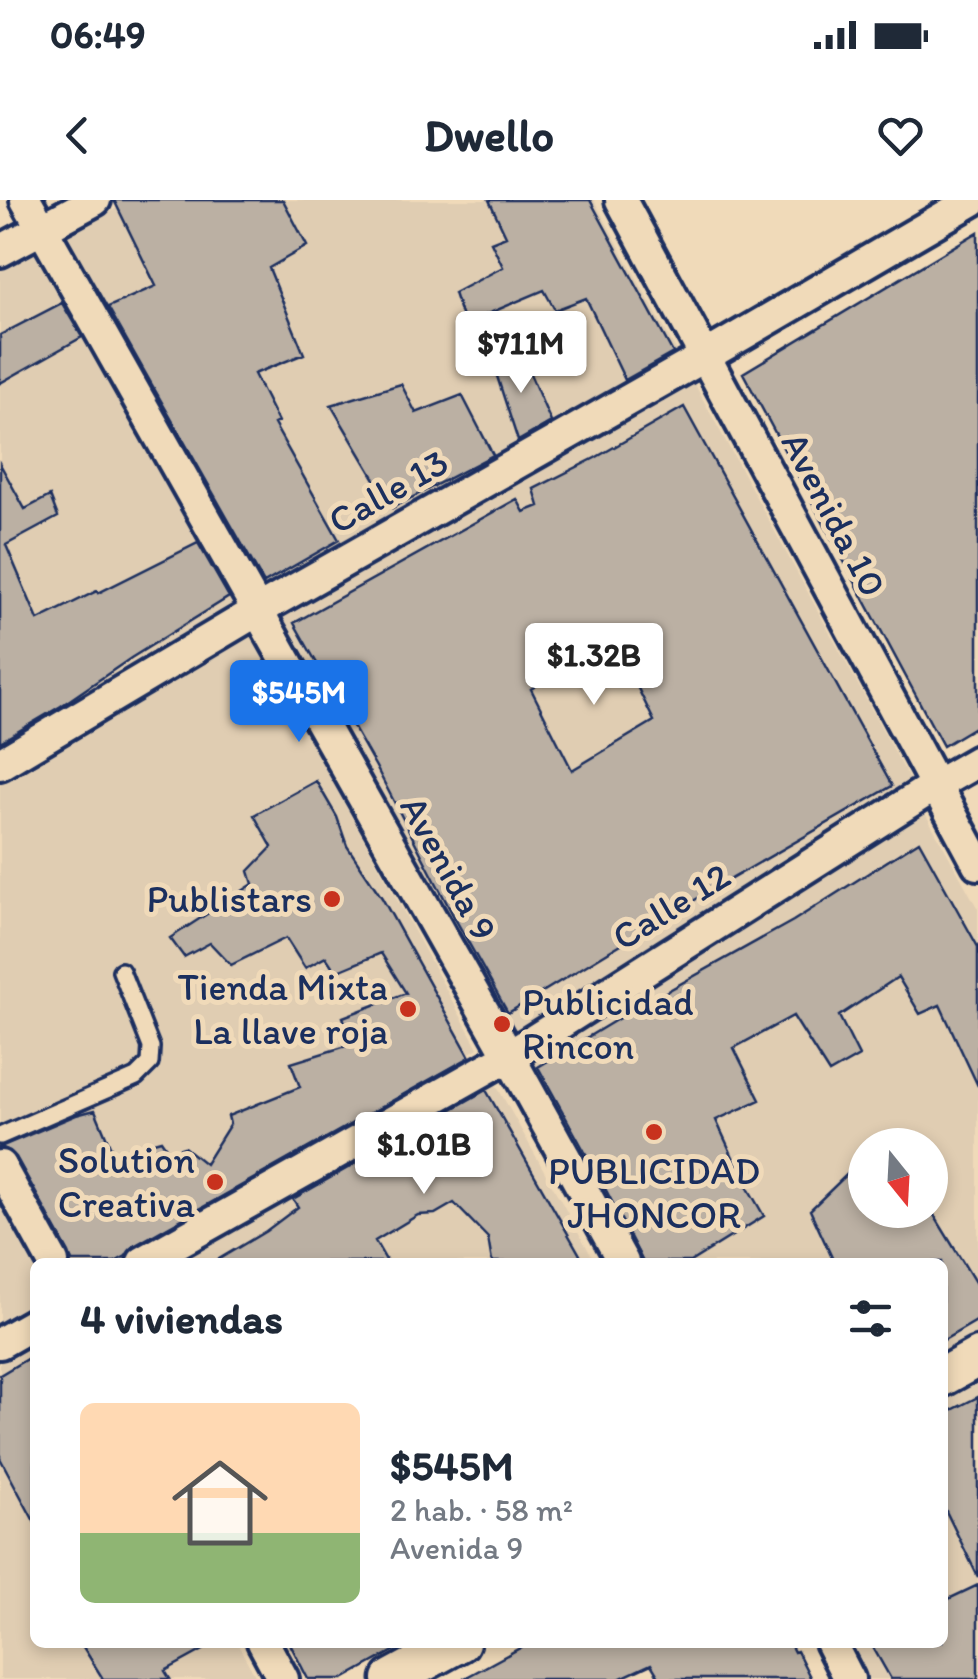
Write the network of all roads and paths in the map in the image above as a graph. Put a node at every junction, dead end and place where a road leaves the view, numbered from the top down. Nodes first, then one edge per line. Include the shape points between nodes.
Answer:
1 (26, 200) edge
2 (95, 200) edge
3 (621, 200) edge
4 (973, 200) edge
5 (42, 228) junction
6 (0, 251) edge
7 (704, 357) junction
8 (257, 610) junction
9 (978, 761) edge
10 (0, 764) edge
11 (936, 785) junction
12 (978, 864) edge
13 (121, 971) dead end
14 (509, 1056) junction
15 (0, 1136) edge
16 (0, 1166) edge
17 (51, 1258) edge
18 (150, 1258) edge
19 (620, 1258) edge
20 (30, 1326) edge
21 (0, 1342) edge
22 (978, 1357) edge
23 (948, 1374) edge
24 (266, 1648) edge
25 (449, 1648) edge
26 (833, 1648) edge
27 (283, 1679) edge
28 (392, 1679) edge
29 (849, 1679) edge

1 - 5 street, Avenida 9
2 - 5 street
3 - 7 street, Avenida 10
4 - 7 street, Calle 13
5 - 6 street
5 - 8 street, Avenida 9
7 - 8 street, Calle 13
7 - 11 street, Avenida 10
8 - 10 street, Calle 13
8 - 14 street, Avenida 9
9 - 11 street, Calle 12
11 - 12 street, Avenida 10
11 - 14 street, Calle 12
13 - 15 lane via 151,1047 150,1063 136,1077
14 - 18 street, Calle 12
14 - 19 street, Avenida 9
16 - 17 street
20 - 21 street
22 - 23 street
24 - 27 street
25 - 28 street
26 - 29 street

